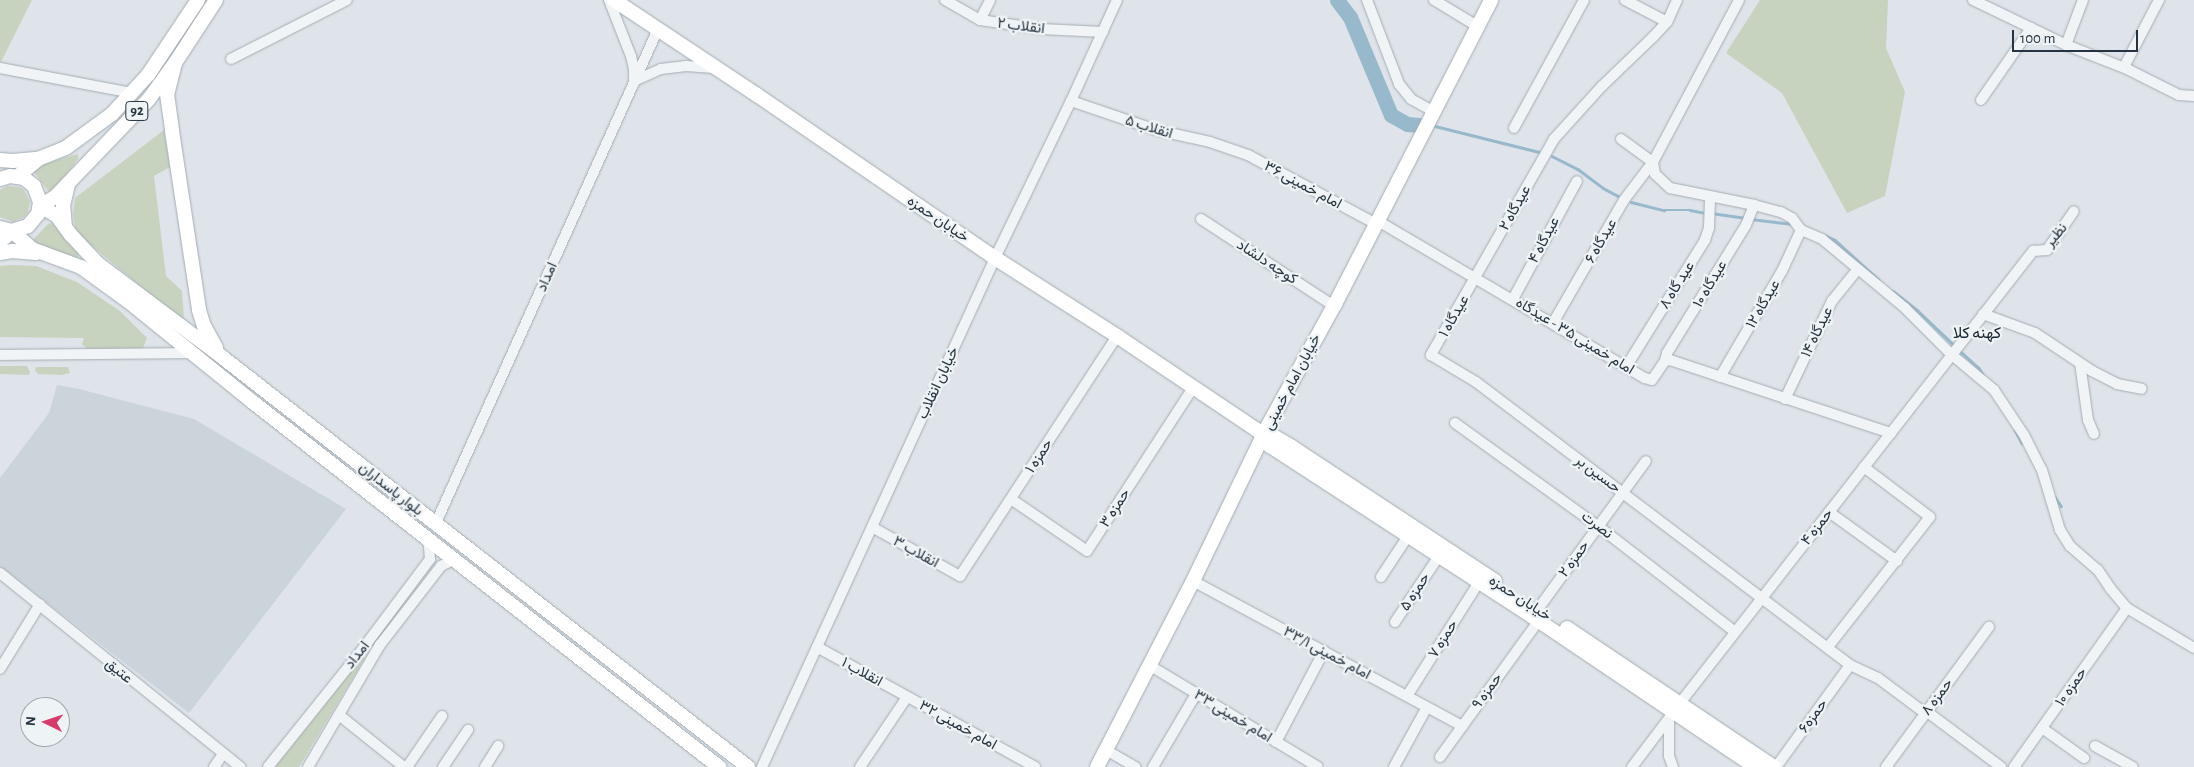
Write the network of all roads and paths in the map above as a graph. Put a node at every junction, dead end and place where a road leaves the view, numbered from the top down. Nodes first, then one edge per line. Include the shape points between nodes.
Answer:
1 (198, 0) edge
2 (216, 0) edge
3 (346, 0) edge
4 (609, 0) edge
5 (614, 0) edge
6 (946, 0) edge
7 (990, 0) edge
8 (1117, 0) edge
9 (1367, 0) edge
10 (1434, 0) edge
11 (1491, 0) edge
12 (1584, 0) edge
13 (1625, 0) edge
14 (1677, 0) edge
15 (1739, 0) edge
16 (1973, 0) edge
17 (2083, 0) edge
18 (2159, 0) edge
19 (980, 20) junction
20 (1666, 22) junction
21 (1477, 26) junction
22 (2031, 28) junction
23 (658, 30) junction
24 (1103, 32) junction
25 (2066, 45) junction
26 (231, 59) dead end
27 (175, 64) junction
28 (2124, 67) junction
29 (0, 68) edge
30 (718, 69) junction
31 (634, 82) junction
32 (132, 93) junction
33 (2194, 96) edge
34 (1981, 100) dead end
35 (1071, 101) junction
36 (1434, 112) junction
37 (1514, 128) dead end
38 (90, 132) junction
39 (1621, 139) dead end
40 (102, 146) junction
41 (1229, 147) joint
42 (38, 159) junction
43 (0, 160) edge
44 (1653, 162) junction
45 (0, 165) edge
46 (9, 177) edge
47 (69, 181) junction
48 (1577, 181) dead end
49 (1710, 197) junction
50 (1754, 205) junction
51 (40, 206) junction
52 (2074, 211) dead end
53 (1201, 219) dead end
54 (1377, 223) junction
55 (65, 228) junction
56 (6, 229) edge
57 (1801, 230) junction
58 (0, 242) edge
59 (2032, 251) joint
60 (0, 253) edge
61 (48, 255) junction
62 (995, 258) junction
63 (86, 262) junction
64 (1857, 270) junction
65 (1476, 277) junction
66 (1513, 299) junction
67 (1334, 306) junction
68 (1983, 314) junction
69 (1553, 323) junction
70 (1117, 336) junction
71 (1956, 350) junction
72 (192, 353) junction
73 (0, 355) edge
74 (1431, 355) joint
75 (222, 357) junction
76 (1665, 361) junction
77 (2080, 363) junction
78 (1626, 367) junction
79 (1720, 377) junction
80 (1194, 388) junction
81 (2142, 389) dead end
82 (1785, 399) junction
83 (1455, 422) dead end
84 (1890, 433) junction
85 (2094, 434) dead end
86 (1264, 435) junction
87 (1646, 461) dead end
88 (1864, 467) junction
89 (1622, 492) junction
90 (1011, 499) junction
91 (1829, 512) junction
92 (435, 525) junction
93 (1598, 526) junction
94 (872, 527) junction
95 (428, 537) junction
96 (1404, 542) dead end
97 (455, 559) junction
98 (1897, 561) junction
99 (1434, 562) dead end
100 (0, 573) edge
101 (960, 576) joint
102 (1381, 577) dead end
103 (1193, 581) junction
104 (1479, 582) junction
105 (1762, 597) junction
106 (40, 604) junction
107 (2127, 608) junction
108 (1535, 618) junction
109 (1395, 622) dead end
110 (1989, 627) dead end
111 (1735, 632) junction
112 (364, 647) junction
113 (817, 647) junction
114 (1828, 647) junction
115 (2194, 648) edge
116 (1324, 651) junction
117 (374, 655) junction
118 (1148, 665) junction
119 (1850, 665) junction
120 (0, 669) edge
121 (1196, 694) junction
122 (1407, 696) junction
123 (907, 698) junction
124 (1426, 706) junction
125 (1674, 712) junction
126 (1925, 712) junction
127 (338, 715) junction
128 (442, 716) dead end
129 (1462, 726) junction
130 (2042, 728) junction
131 (468, 730) dead end
132 (1276, 742) junction
133 (498, 746) dead end
134 (2095, 746) dead end
135 (1106, 750) junction
136 (223, 754) junction
137 (1440, 756) dead end
138 (2084, 758) dead end
139 (214, 767) edge
140 (240, 767) edge
141 (268, 767) edge
142 (308, 767) edge
143 (405, 767) edge
144 (443, 767) edge
145 (485, 767) edge
146 (719, 767) edge
147 (748, 767) edge
148 (762, 767) edge
149 (860, 767) edge
150 (1035, 767) edge
151 (1097, 767) edge
152 (1136, 767) edge
153 (1153, 767) edge
154 (1318, 767) edge
155 (1394, 767) edge
156 (1632, 767) edge
157 (1673, 767) edge
158 (1756, 767) edge
159 (1775, 767) edge
160 (1886, 767) edge
161 (2001, 767) edge
162 (2014, 767) edge
163 (2133, 767) edge

1 - 32 main road, 92 via 167,50
2 - 27 main road, 92
3 - 26 street
4 - 31 street via 634,69
5 - 23 main road, خیابان حمزه
6 - 19 street, انقلاب ۲
7 - 19 street
8 - 24 street, خیابان انقلاب
9 - 36 street via 1399,84 1411,99
10 - 21 street
11 - 21 main road, خیابان امام خمینی
12 - 37 street
13 - 20 street
14 - 20 street, عیدگاه ۲
15 - 44 street, عیدگاه ۶
16 - 22 street
17 - 25 street
18 - 28 street
19 - 24 street, انقلاب ۲ via 1041,29
20 - 65 street, عیدگاه ۲ via 1554,139
21 - 36 main road, خیابان امام خمینی
22 - 25 street
22 - 34 street
23 - 30 main road, خیابان حمزه
23 - 31 street, امداد
24 - 35 street, خیابان انقلاب
25 - 28 street
27 - 40 main road, 92 via 149,98
27 - 75 main road via 168,107 199,310 211,341
28 - 33 street via 2179,95
29 - 32 street
30 - 31 street via 686,66 661,69
30 - 62 main road, خیابان حمزه
31 - 92 street, امداد
32 - 38 main road, 92
35 - 41 street, انقلاب ۵ via 1156,130
35 - 62 street, خیابان انقلاب
36 - 54 main road, خیابان امام خمینی
38 - 40 main road via 90,145
38 - 42 main road, 92 via 67,147
39 - 44 street
40 - 47 main road, 92
41 - 54 street, امام خمینی ۳۶
42 - 43 main road
42 - 46 main road, 92
44 - 49 street via 1655,174 1670,188
44 - 69 street, عیدگاه ۶ via 1624,200
45 - 46 street
46 - 51 main road via 34,186
47 - 51 main road, 92 via 55,197
47 - 55 main road via 63,206
48 - 66 street, عیدگاه ۴
49 - 50 street
49 - 78 street, عید گاه ۸ via 1706,240
50 - 57 street via 1781,212 1792,218
50 - 76 street, عیدگاه ۱۰
51 - 55 main road, بلوار پاسداران via 50,210
51 - 56 main road, 92 via 34,221 20,230
52 - 59 street, نظیر via 2047,250
53 - 67 street, کوچه دلشاد
54 - 65 street, امام خمینی ۳۵ - عیدگاه
54 - 67 main road, خیابان امام خمینی
55 - 63 main road, بلوار پاسداران
56 - 58 main road, 92
56 - 61 main road, بلوار پاسداران via 25,244
57 - 64 street via 1822,239
57 - 79 street, عیدگاه ۱۲ via 1782,271
59 - 68 street, حمزه ۴
60 - 61 main road
61 - 63 main road, بلوار پاسداران
62 - 70 main road, خیابان حمزه
62 - 94 street, خیابان انقلاب
63 - 72 main road, بلوار پاسداران
63 - 75 main road, بلوار پاسداران
64 - 71 street
64 - 82 street, عیدگاه ۱۴ via 1832,301
65 - 66 street, امام خمینی ۳۵ - عیدگاه
65 - 74 street, عیدگاه ۱
66 - 69 street, امام خمینی ۳۵ - عیدگاه
67 - 86 main road, خیابان امام خمینی
68 - 71 street, حمزه ۴
68 - 77 street via 2035,333
69 - 78 street, امام خمینی ۳۵ - عیدگاه
70 - 80 main road, خیابان حمزه
70 - 90 street, حمزه ۱
71 - 84 street, حمزه ۴
71 - 107 street via 1994,390 2024,435 2042,470 2060,530 2070,546 2098,570
72 - 73 street
72 - 95 main road, بلوار پاسداران
74 - 89 street, حسین بر via 1476,382
75 - 92 main road, بلوار پاسداران
76 - 78 street, امام خمینی ۳۵ - عیدگاه via 1652,380
76 - 79 street
77 - 81 street via 2117,384
77 - 85 street via 2088,420
79 - 82 street
80 - 86 main road, خیابان حمزه
80 - 90 street, حمزه ۳ via 1087,550
82 - 84 street
83 - 93 street, نصرت
84 - 88 street, حمزه ۴
86 - 103 main road, خیابان امام خمینی
86 - 104 main road, خیابان حمزه via 1270,446
86 - 108 main road, خیابان حمزه via 1292,447
87 - 89 street, حمزه ۲
88 - 91 street, حمزه ۴
88 - 98 street via 1930,517
89 - 93 street, حمزه ۲
89 - 105 street, حسین بر
90 - 101 street, حمزه ۱
91 - 98 street
91 - 105 street, حمزه ۴
92 - 95 main road
92 - 147 main road, بلوار پاسداران
93 - 108 street, حمزه ۲
93 - 111 street, نصرت
94 - 101 street, انقلاب ۳
94 - 113 street, خیابان انقلاب
95 - 97 main road, بلوار پاسداران
95 - 112 street, امداد via 430,559
96 - 102 street
97 - 117 street, امداد via 441,566
97 - 146 main road, بلوار پاسداران
98 - 114 street
99 - 109 street, حمزه ۵
100 - 106 street, عتیق
103 - 116 street, امام خمینی ۳۳/۱
103 - 118 main road, خیابان امام خمینی
104 - 108 main road, خیابان حمزه
104 - 122 street, حمزه ۷
105 - 111 street, حمزه ۴
105 - 114 street, حسین بر
106 - 120 street
106 - 136 street, عتیق
107 - 115 street
107 - 130 street, حمزه ۱۰
108 - 125 main road, خیابان حمزه
108 - 129 street, حمزه ۹
110 - 126 street, حمزه ۸
111 - 125 street, حمزه ۴
112 - 117 street
112 - 141 street, امداد
113 - 123 street, انقلاب ۱
113 - 148 street, خیابان انقلاب
114 - 119 street, حسین بر
116 - 122 street, امام خمینی ۳۳/۱
116 - 132 street
117 - 127 street, امداد
118 - 121 street, امام خمینی ۳۳
118 - 135 main road, خیابان امام خمینی
119 - 126 street, حسین بر via 1878,678
119 - 159 street, حمزه۶
121 - 132 street, امام خمینی ۳۳
121 - 153 street
122 - 124 street, امام خمینی ۳۳/۱
123 - 149 street
123 - 150 street, امام خمینی ۳۲
124 - 129 street, امام خمینی ۳۳/۱
124 - 155 street
125 - 156 street, حمزه ۴
125 - 157 street via 1669,749
125 - 158 main road, خیابان حمزه
125 - 159 main road, خیابان حمزه
126 - 160 street, حمزه ۸
126 - 161 street, حسین بر
127 - 142 street, امداد
127 - 143 street
128 - 143 street
129 - 137 street, حمزه ۹
130 - 138 street
130 - 162 street, حمزه ۱۰
131 - 144 street
132 - 154 street, امام خمینی ۳۳
133 - 145 street
134 - 163 street
135 - 151 main road, خیابان امام خمینی
135 - 152 street
136 - 139 street
136 - 140 street, عتیق

